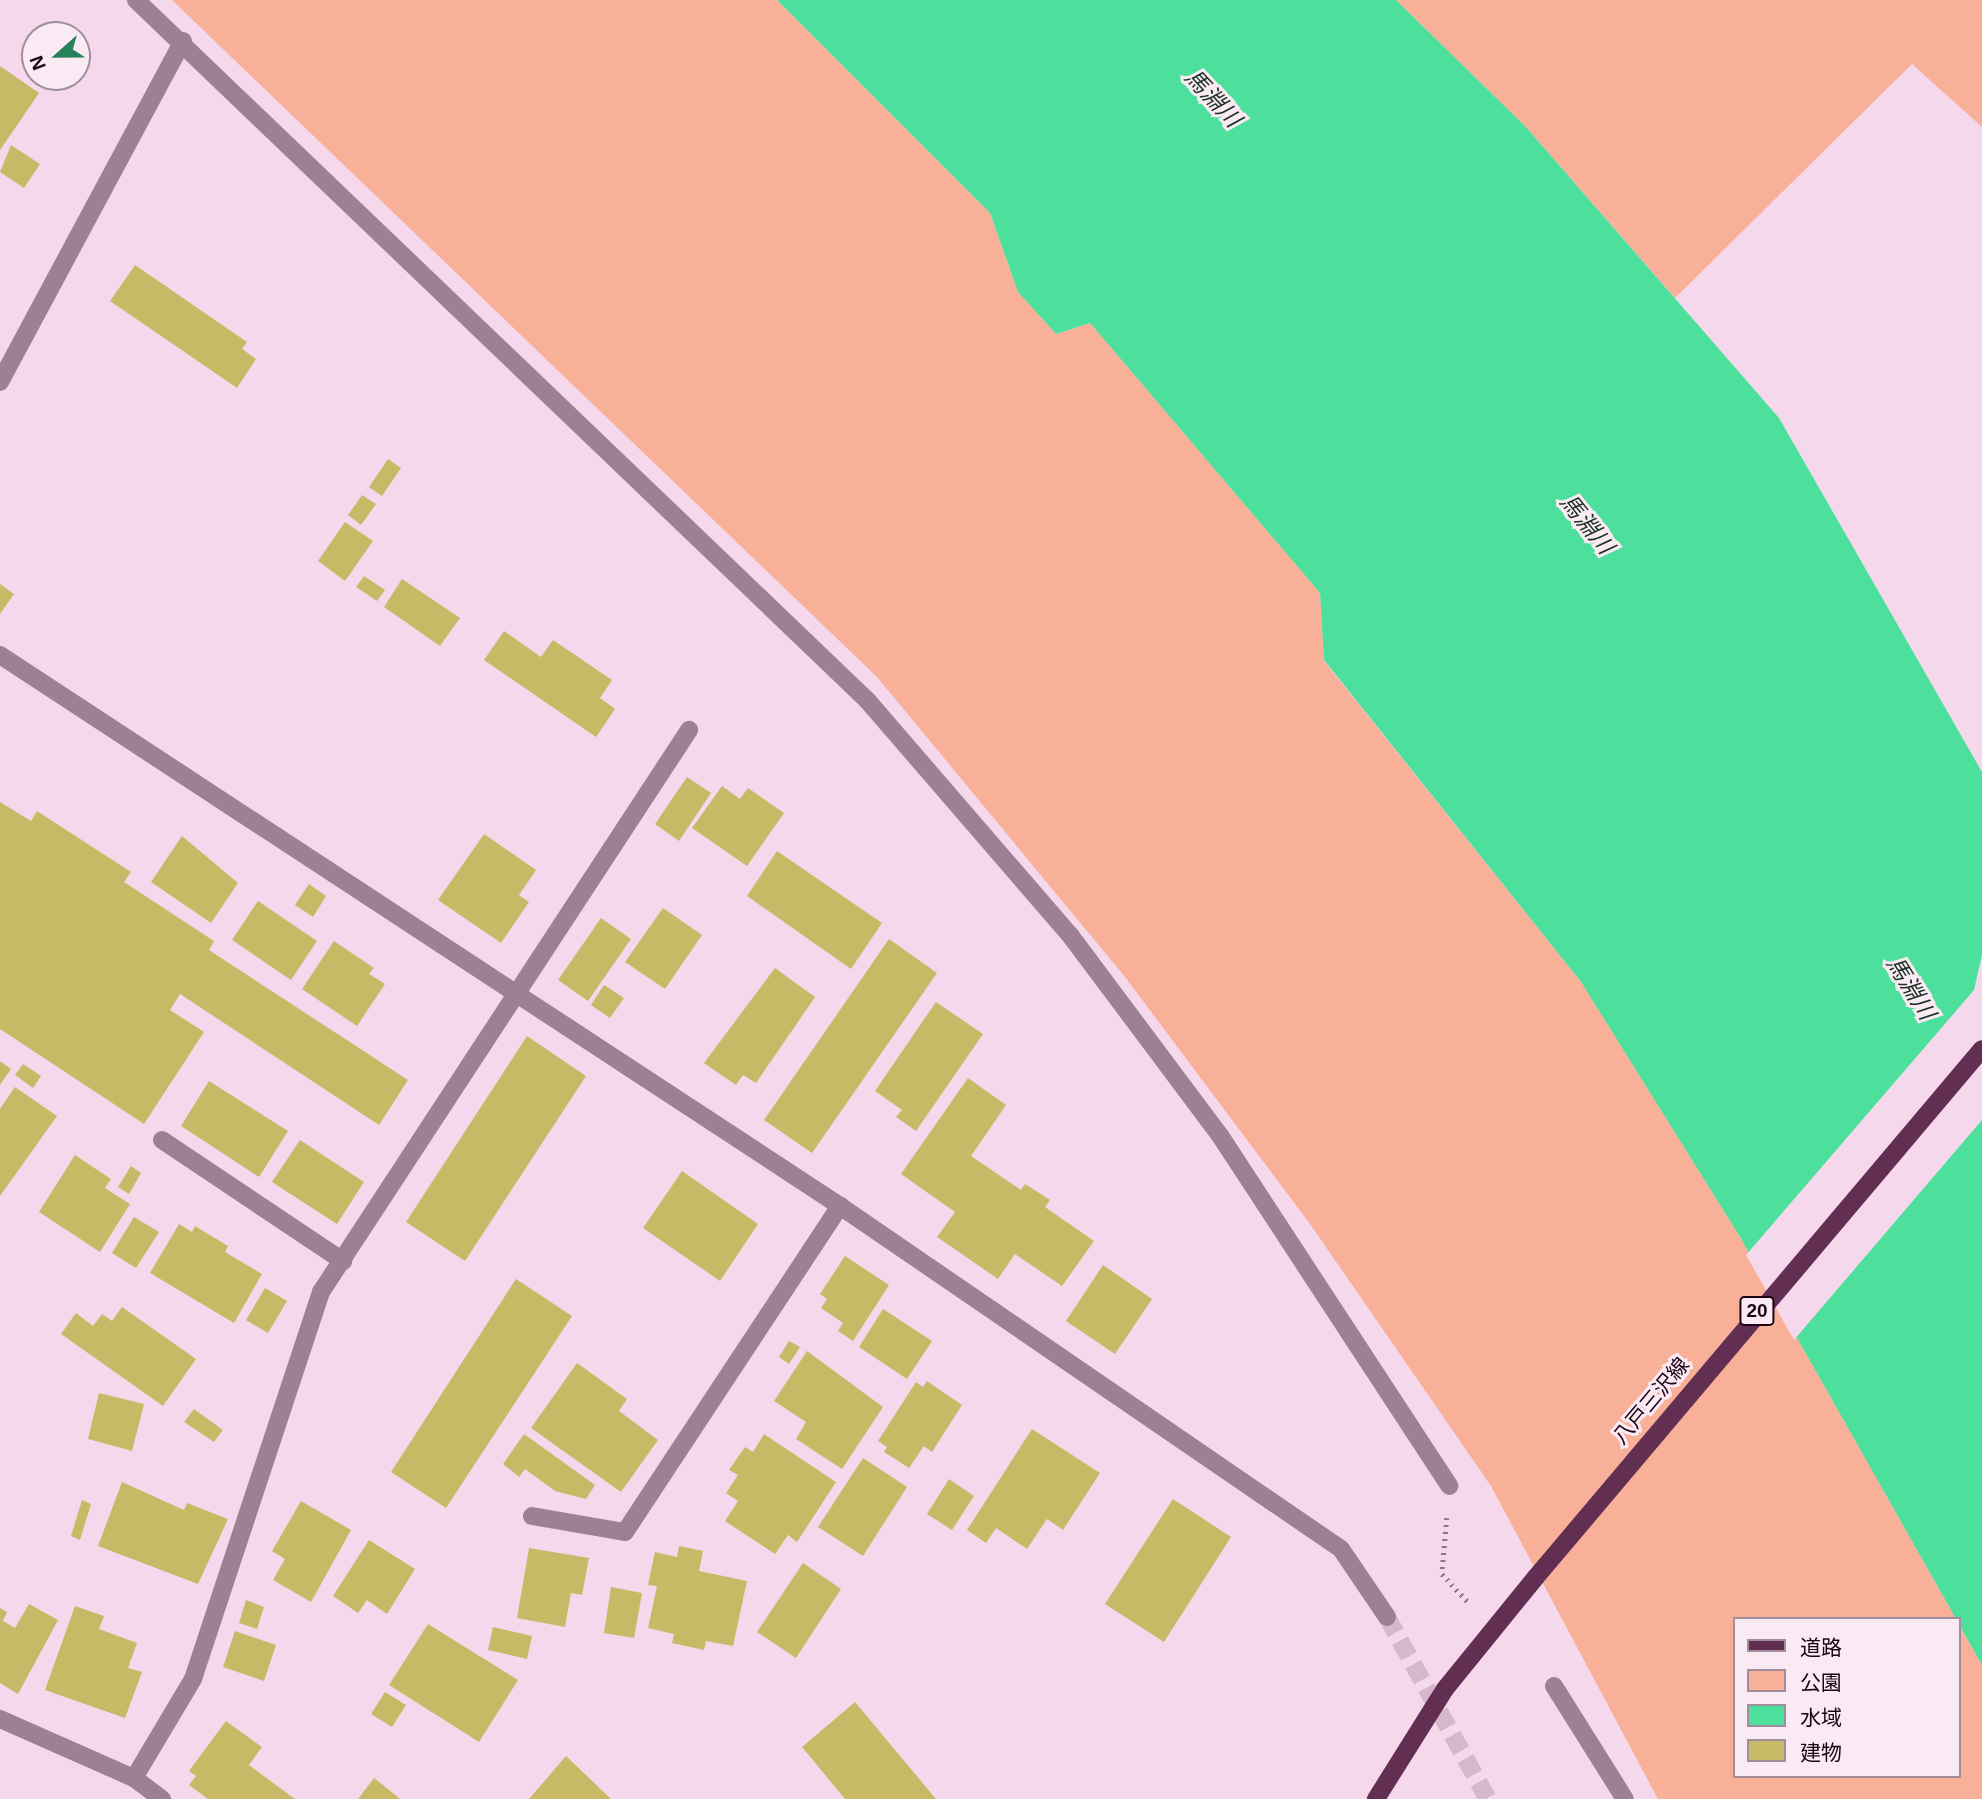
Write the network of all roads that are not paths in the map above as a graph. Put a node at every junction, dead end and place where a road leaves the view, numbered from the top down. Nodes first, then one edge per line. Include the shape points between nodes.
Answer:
1 (136, 0) edge
2 (183, 41) junction
3 (0, 382) edge
4 (0, 654) edge
5 (689, 730) dead end
6 (515, 993) junction
7 (1982, 1049) edge
8 (162, 1140) dead end
9 (840, 1206) junction
10 (343, 1261) junction
11 (1449, 1486) road end
12 (532, 1516) dead end
13 (1387, 1617) tunnel mouth
14 (1554, 1686) dead end
15 (0, 1719) edge
16 (134, 1777) junction
17 (162, 1799) edge
18 (1376, 1799) edge
19 (1625, 1799) edge

1 - 2 street
2 - 3 street
2 - 11 street via 867,700 1070,935 1221,1137
4 - 6 street
5 - 6 street
6 - 9 street
6 - 10 street
7 - 18 main road, 八戸三沢線 / 20 via 1445,1689
8 - 10 street
9 - 12 street via 625,1532
9 - 13 street via 1341,1549
10 - 16 street via 321,1292 193,1679
14 - 19 street
15 - 16 street
16 - 17 street

